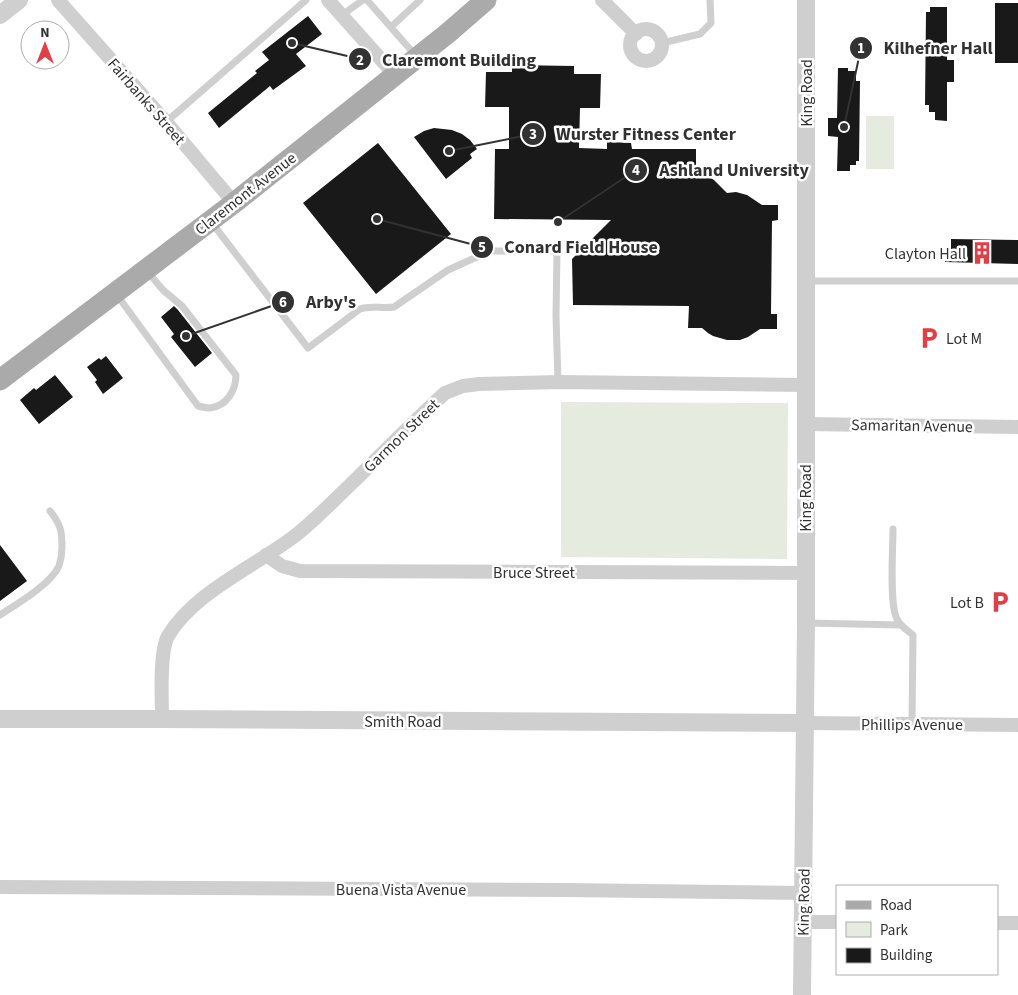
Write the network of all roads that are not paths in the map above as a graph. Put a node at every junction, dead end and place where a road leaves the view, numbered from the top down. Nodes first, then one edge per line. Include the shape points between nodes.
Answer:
1 (19, 0) edge
2 (58, 0) edge
3 (306, 0) edge
4 (328, 0) edge
5 (363, 0) edge
6 (367, 0) edge
7 (420, 0) edge
8 (486, 0) edge
9 (602, 0) edge
10 (710, 0) edge
11 (806, 0) edge
12 (0, 15) edge
13 (342, 15) junction
14 (391, 27) junction
15 (636, 34) junction
16 (662, 44) junction
17 (417, 57) junction
18 (394, 74) junction
19 (166, 122) junction
20 (234, 203) junction
21 (210, 221) junction
22 (146, 270) junction
23 (806, 281) junction
24 (1018, 281) edge
25 (115, 293) junction
26 (0, 380) edge
27 (558, 382) junction
28 (805, 385) junction
29 (805, 424) junction
30 (1018, 427) edge
31 (50, 511) dead end
32 (893, 529) dead end
33 (266, 555) junction
34 (806, 572) junction
35 (0, 615) edge
36 (806, 623) junction
37 (900, 625) junction
38 (0, 719) edge
39 (162, 719) junction
40 (805, 724) junction
41 (912, 724) junction
42 (1018, 725) edge
43 (0, 887) edge
44 (803, 893) junction
45 (802, 922) junction
46 (836, 922) edge
47 (998, 923) edge
48 (1018, 923) edge
49 (802, 995) edge

1 - 12 street
2 - 19 street, Fairbanks Street
3 - 19 lane
4 - 13 street
5 - 13 lane
6 - 14 lane
7 - 14 lane
8 - 17 main road, Claremont Avenue
9 - 15 street
10 - 16 lane via 710,23 700,34
11 - 23 street, King Road
13 - 18 street
14 - 17 lane
15 - 16 street via 648,29 657,34
15 - 16 street via 631,40 631,51 642,61 656,58
17 - 18 main road, Claremont Avenue
18 - 20 main road, Claremont Avenue
19 - 20 street, Fairbanks Street
20 - 21 main road, Claremont Avenue
21 - 22 main road, Claremont Avenue
21 - 27 lane via 308,348 360,309 394,307 448,270 490,251 557,251
22 - 25 main road, Claremont Avenue
22 - 25 lane via 182,306 236,374 233,391 218,406 198,406
23 - 24 lane
23 - 28 street, King Road
25 - 26 main road, Claremont Avenue
27 - 28 street, Garmon Street
27 - 33 street, Garmon Street via 471,385 445,393 320,514
28 - 29 street, King Road
29 - 30 street, Samaritan Avenue
29 - 34 street, King Road
31 - 35 lane via 62,533 60,564 36,590
32 - 37 lane via 893,595 895,617
33 - 34 street, Bruce Street via 282,566 300,571
33 - 39 street, Garmon Street via 191,608 168,637 164,648
34 - 36 street, King Road
36 - 37 lane
36 - 40 street, King Road
37 - 41 lane via 913,635 914,643
38 - 39 street, Smith Road
39 - 40 street, Smith Road
40 - 41 street, Phillips Avenue
40 - 44 street, King Road
41 - 42 street, Phillips Avenue
43 - 44 street, Buena Vista Avenue
44 - 45 street, King Road
45 - 46 street
45 - 49 street, King Road
47 - 48 street

